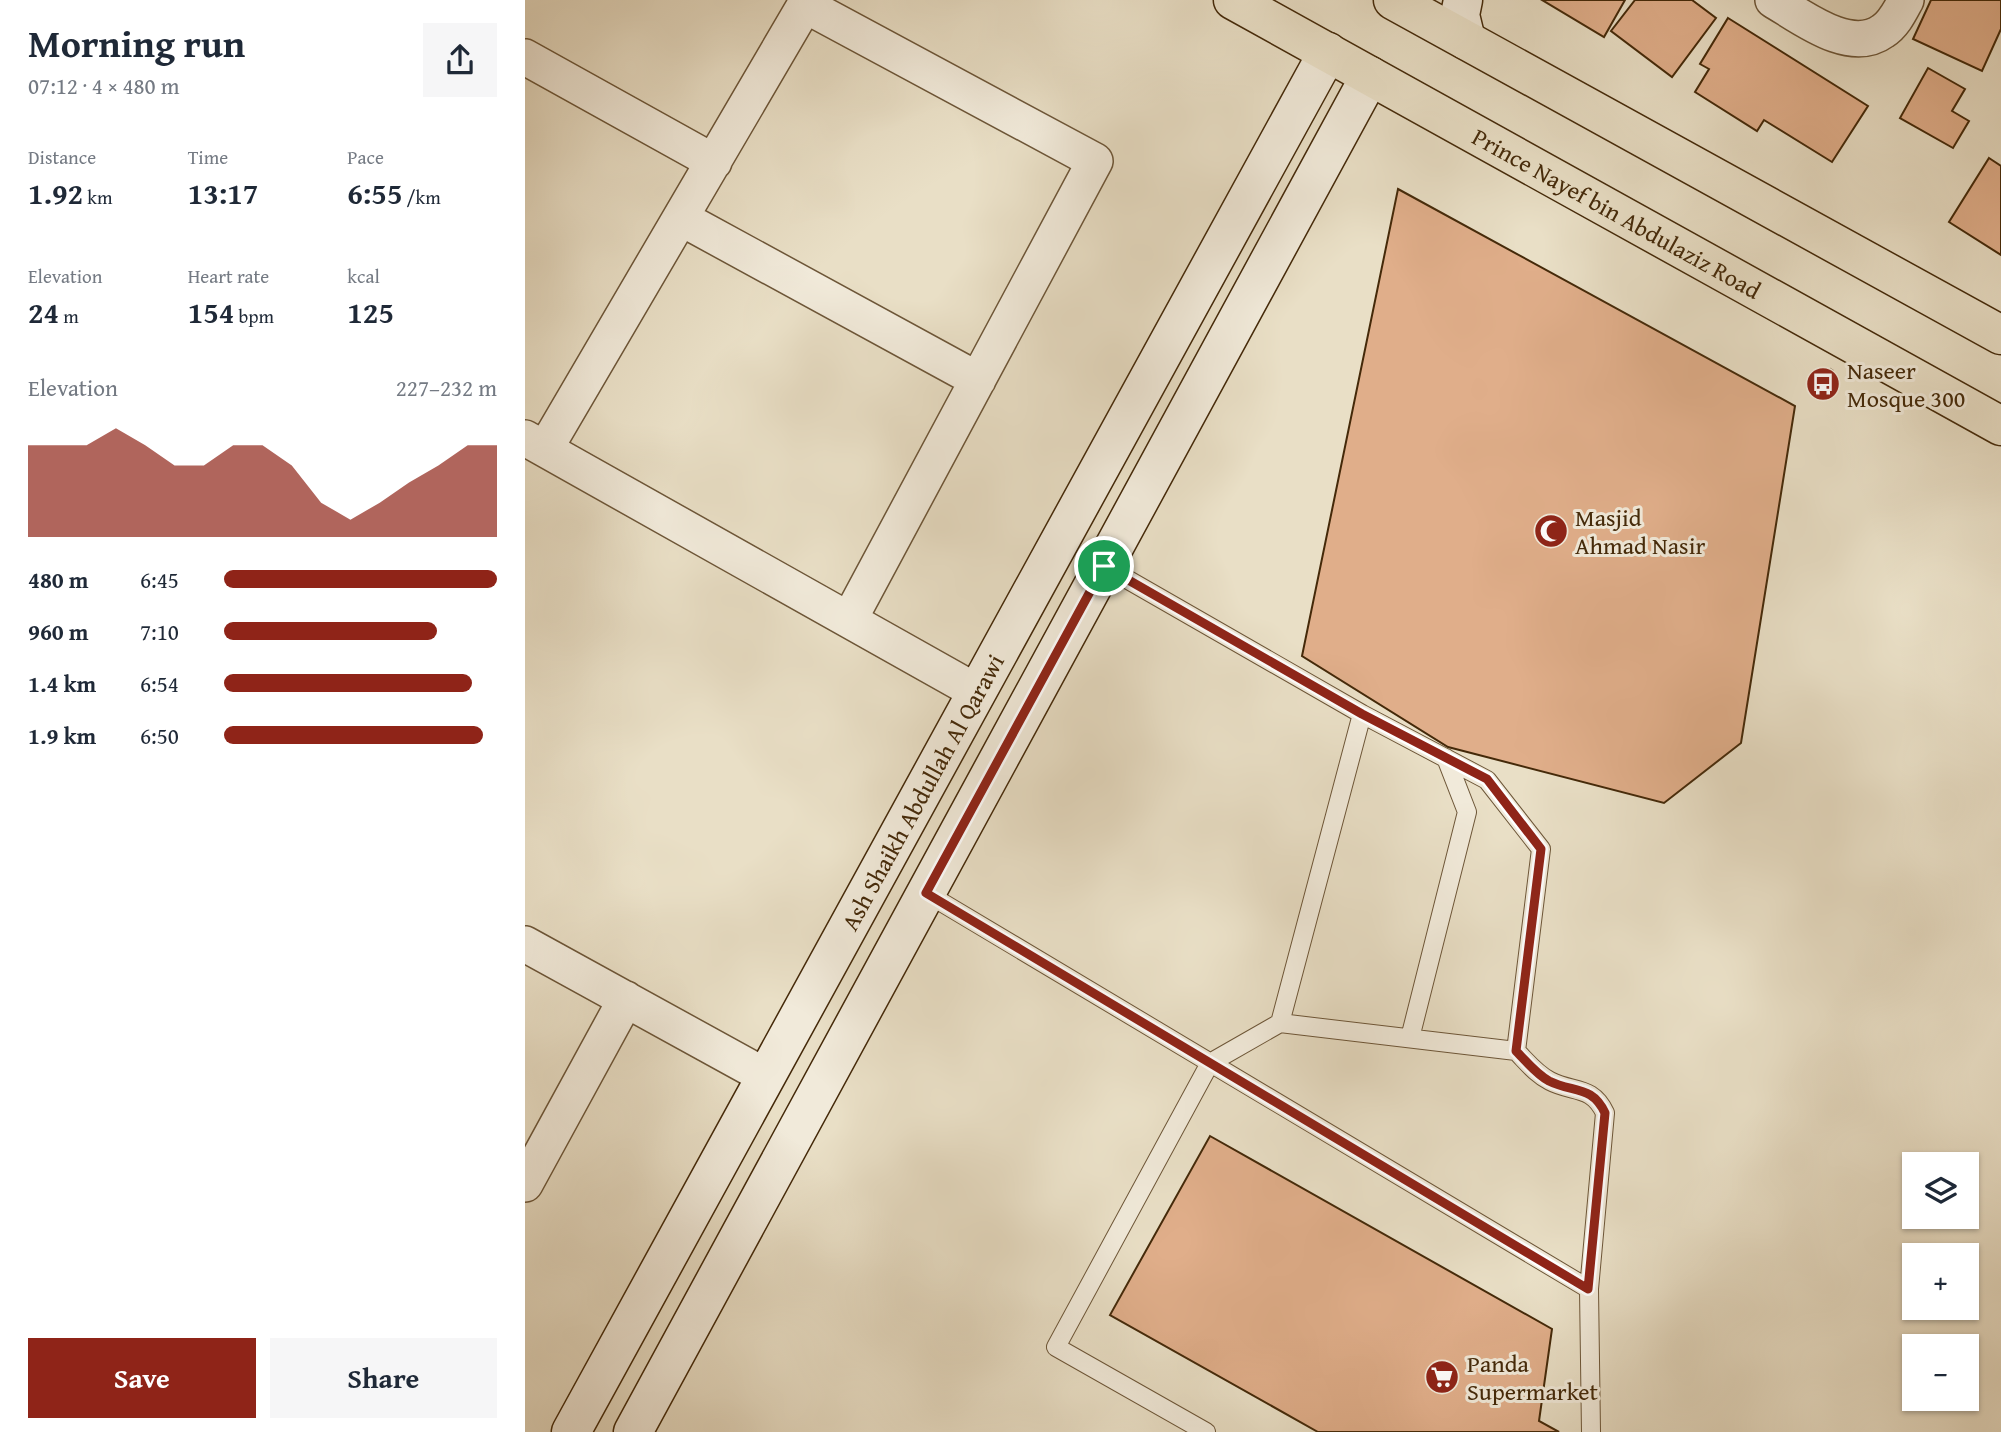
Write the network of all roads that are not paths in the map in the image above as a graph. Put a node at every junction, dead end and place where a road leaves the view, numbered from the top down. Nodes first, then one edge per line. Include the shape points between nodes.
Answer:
1 (1233, 0) edge
2 (1393, 0) edge
3 (1462, 0) edge
4 (1773, 0) edge
5 (1906, 0) edge
6 (1466, 40) junction
7 (1328, 52) junction
8 (525, 57) edge
9 (1370, 76) junction
10 (714, 162) junction
11 (681, 218) junction
12 (2001, 335) edge
13 (978, 380) junction
14 (2001, 426) edge
15 (535, 444) edge
16 (1104, 566) junction
17 (849, 620) junction
18 (977, 692) junction
19 (1362, 714) junction
20 (1446, 758) junction
21 (926, 893) junction
22 (525, 944) edge
23 (626, 999) junction
24 (1280, 1023) junction
25 (1410, 1038) junction
26 (1516, 1051) junction
27 (1210, 1063) junction
28 (765, 1076) junction
29 (525, 1184) edge
30 (1588, 1289) junction
31 (571, 1432) edge
32 (633, 1432) edge
33 (1206, 1432) edge
34 (1591, 1432) edge

1 - 7 main road, Prince Nayef bin Abdulaziz Road
2 - 6 main road
3 - 6 street
4 - 5 street via 1838,36 1860,40 1883,32
6 - 12 main road
7 - 9 main road, Prince Nayef bin Abdulaziz Road
7 - 18 street, Ash Shaikh Abdullah Al Qarawi
8 - 10 street
9 - 14 main road, Prince Nayef bin Abdulaziz Road
9 - 16 street
10 - 11 street
10 - 13 street via 805,5 1095,160
11 - 13 street
11 - 15 street
13 - 17 street
15 - 17 street
16 - 19 lane
16 - 21 street
17 - 18 street
18 - 28 street, Ash Shaikh Abdullah Al Qarawi
19 - 20 lane
19 - 24 lane
20 - 25 lane via 1467,812
20 - 26 lane via 1487,779 1541,849
21 - 27 lane
21 - 32 street
22 - 23 street
23 - 28 street
23 - 29 street
24 - 25 lane
24 - 27 lane
25 - 26 lane
26 - 30 lane via 1551,1082 1588,1092 1605,1113
27 - 30 lane
27 - 33 lane via 1056,1347
28 - 31 street, Ash Shaikh Abdullah Al Qarawi
30 - 34 lane

